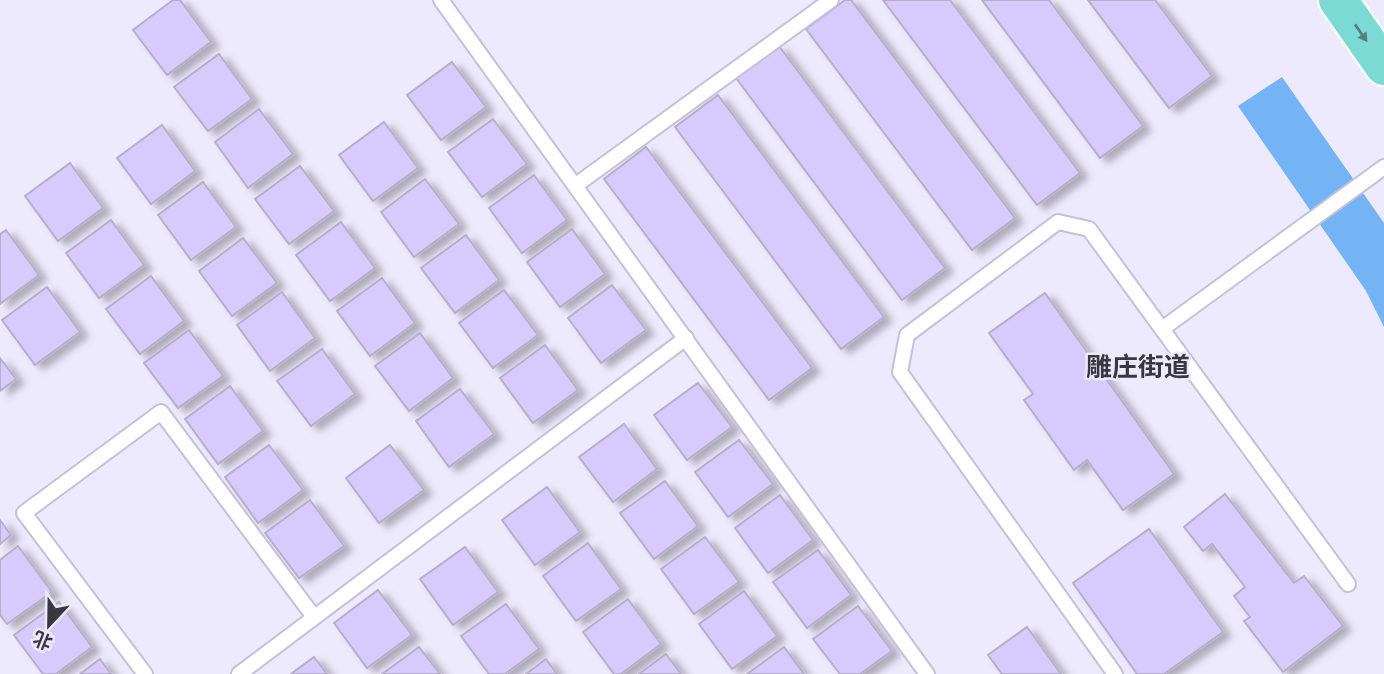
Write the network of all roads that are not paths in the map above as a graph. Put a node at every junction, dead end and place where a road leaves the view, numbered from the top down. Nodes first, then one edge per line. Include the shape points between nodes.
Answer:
1 (441, 0) edge
2 (831, 0) edge
3 (1338, 0) edge
4 (1384, 66) edge
5 (1384, 167) edge
6 (576, 185) junction
7 (1161, 329) junction
8 (686, 338) junction
9 (1348, 584) dead end
10 (314, 617) junction
11 (145, 674) edge
12 (239, 674) edge
13 (927, 674) edge
14 (1115, 674) edge

1 - 6 lane
2 - 6 lane
3 -> 4 main road
5 - 7 lane
6 - 8 lane
7 - 9 lane
7 - 14 lane via 1089,229 1058,222 907,335 900,372
8 - 10 lane
8 - 13 lane
10 - 11 lane via 161,412 24,513
10 - 12 lane

